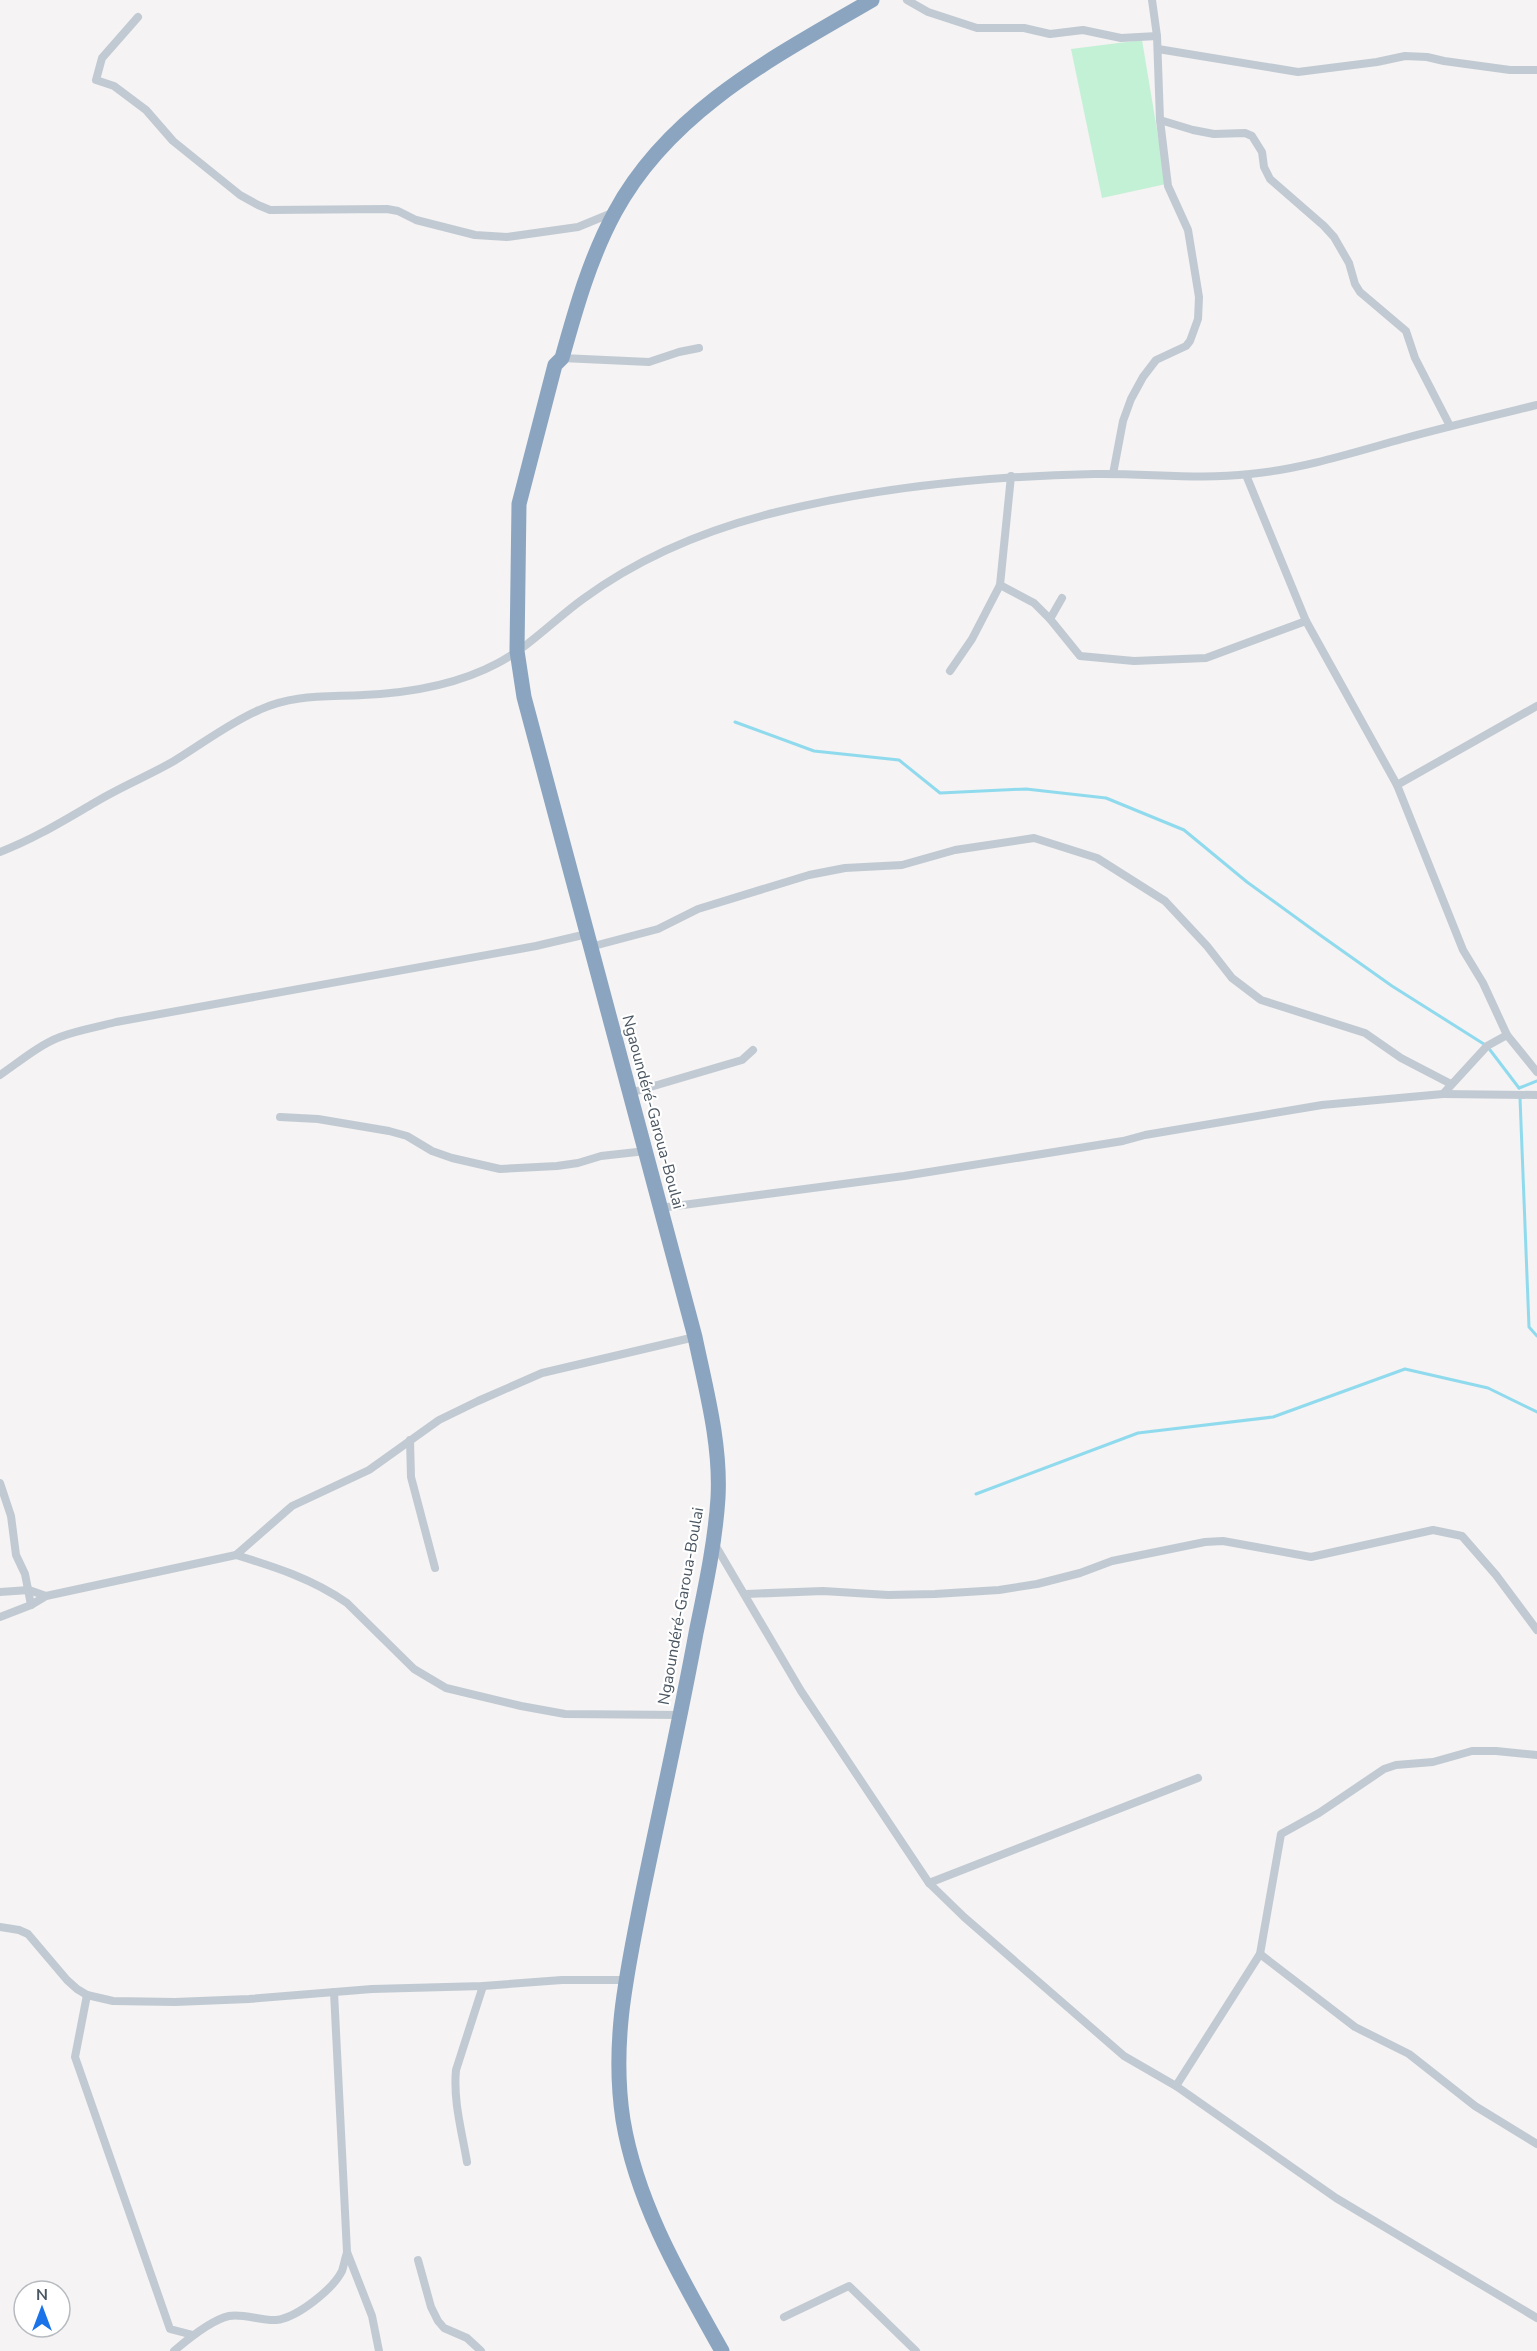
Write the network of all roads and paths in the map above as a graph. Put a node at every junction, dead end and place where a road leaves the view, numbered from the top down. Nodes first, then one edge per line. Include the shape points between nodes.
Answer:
1 (872, 0) edge
2 (907, 0) edge
3 (1152, 0) edge
4 (138, 17) dead end
5 (1157, 36) junction
6 (1158, 49) junction
7 (1537, 70) edge
8 (1160, 120) junction
9 (615, 212) junction
10 (699, 348) dead end
11 (562, 358) junction
12 (1537, 405) edge
13 (1450, 426) junction
14 (1113, 474) junction
15 (1246, 475) junction
16 (1011, 476) junction
17 (1000, 585) junction
18 (1062, 598) dead end
19 (1050, 619) junction
20 (1306, 621) junction
21 (518, 651) junction
22 (950, 671) dead end
23 (1537, 706) edge
24 (1397, 785) junction
25 (0, 852) edge
26 (589, 940) junction
27 (1507, 1035) junction
28 (753, 1050) dead end
29 (1537, 1072) edge
30 (0, 1075) edge
31 (1451, 1084) junction
32 (630, 1093) junction
33 (1443, 1094) junction
34 (1537, 1095) edge
35 (280, 1117) dead end
36 (646, 1151) junction
37 (660, 1208) junction
38 (695, 1338) junction
39 (410, 1440) junction
40 (0, 1483) edge
41 (713, 1540) junction
42 (236, 1555) junction
43 (435, 1568) dead end
44 (29, 1590) junction
45 (0, 1592) edge
46 (746, 1594) junction
47 (46, 1596) junction
48 (31, 1605) junction
49 (0, 1617) edge
50 (1537, 1630) edge
51 (681, 1715) junction
52 (1537, 1755) edge
53 (1198, 1778) dead end
54 (929, 1883) junction
55 (0, 1927) edge
56 (1260, 1954) junction
57 (625, 1980) junction
58 (483, 1986) junction
59 (334, 1992) junction
60 (87, 1995) junction
61 (1176, 2086) junction
62 (1537, 2144) edge
63 (467, 2162) dead end
64 (347, 2252) junction
65 (418, 2260) dead end
66 (784, 2317) dead end
67 (1537, 2318) edge
68 (193, 2336) junction
69 (174, 2351) edge
70 (379, 2351) edge
71 (481, 2351) edge
72 (722, 2351) edge
73 (916, 2351) edge

1 - 9 highway, Ngaoundéré-Garoua-Boulai via 777,55 698,112 661,146
2 - 5 street via 928,12 977,28 1024,28 1050,34 1083,30 1121,38
3 - 5 street
4 - 9 street via 102,58 96,81 114,86 146,110 172,141 248,200 270,210 387,209 475,235 507,237 578,227
5 - 6 street
6 - 7 street via 1298,72 1405,56
6 - 8 street
8 - 13 street via 1204,132 1252,136 1262,152 1270,179 1324,225 1349,263 1360,292 1406,331 1415,358
8 - 14 street via 1168,186 1183,216 1193,250 1198,319 1186,346 1156,360 1143,377 1123,421
9 - 11 highway, Ngaoundéré-Garoua-Boulai via 582,288
10 - 11 street via 649,362
11 - 21 highway, Ngaoundéré-Garoua-Boulai via 555,365 519,504
12 - 13 street
13 - 15 street via 1311,464
14 - 15 street
14 - 16 street
15 - 20 street
16 - 17 street
16 - 21 street via 835,499 706,533 611,579
17 - 19 street via 1034,603
17 - 22 street
18 - 19 street
19 - 20 street via 1080,656 1134,661 1206,658
20 - 24 street
21 - 25 street via 496,665 421,690 302,696 258,710 142,780
21 - 26 highway, Ngaoundéré-Garoua-Boulai via 536,747
23 - 24 street
24 - 27 street via 1463,950
26 - 30 street via 536,946 116,1022 58,1038
26 - 31 street via 658,929 698,909 809,875 845,868 903,865 946,852 1034,838 1097,858 1165,901 1232,978 1262,1000 1365,1033 1401,1058
26 - 32 highway, Ngaoundéré-Garoua-Boulai
27 - 29 street
27 - 31 street via 1487,1046
28 - 32 street via 742,1060
31 - 33 street
32 - 36 highway, Ngaoundéré-Garoua-Boulai
33 - 34 street
33 - 37 street via 1322,1105 904,1176
35 - 36 street via 389,1131 452,1158 500,1169 557,1166 601,1155
36 - 37 highway, Ngaoundéré-Garoua-Boulai
37 - 38 highway, Ngaoundéré-Garoua-Boulai
38 - 39 street via 542,1373 439,1420
38 - 41 highway, Ngaoundéré-Garoua-Boulai via 717,1460
39 - 42 street via 369,1470 292,1506
39 - 43 street via 411,1477
40 - 44 street via 11,1516 16,1555
41 - 46 street
41 - 51 highway, Ngaoundéré-Garoua-Boulai
42 - 47 street
42 - 51 street via 297,1575 337,1596 414,1669 446,1688 565,1714
44 - 45 street
44 - 47 street
44 - 48 street
46 - 50 street via 823,1591 888,1595 999,1590 1205,1542 1223,1541 1311,1557 1433,1530 1462,1536
46 - 54 street via 801,1691
47 - 48 street
48 - 49 street
51 - 57 highway, Ngaoundéré-Garoua-Boulai
52 - 56 street via 1482,1750 1432,1762 1396,1765 1281,1834
53 - 54 street
54 - 61 street via 1124,2056
55 - 60 street via 28,1934 67,1980
56 - 61 street
56 - 62 street via 1355,2026 1409,2054 1475,2106
57 - 58 street
57 - 72 highway, Ngaoundéré-Garoua-Boulai via 620,2075 623,2119 634,2168 652,2219
58 - 59 street
58 - 63 street via 455,2079
59 - 60 street via 175,2002 113,2001
59 - 64 street
60 - 68 street via 75,2057 170,2329
61 - 67 street via 1336,2198
64 - 68 street via 334,2283 290,2316 277,2320 230,2316
64 - 70 street via 372,2316
65 - 71 street via 438,2321
66 - 73 street via 849,2286
68 - 69 street

